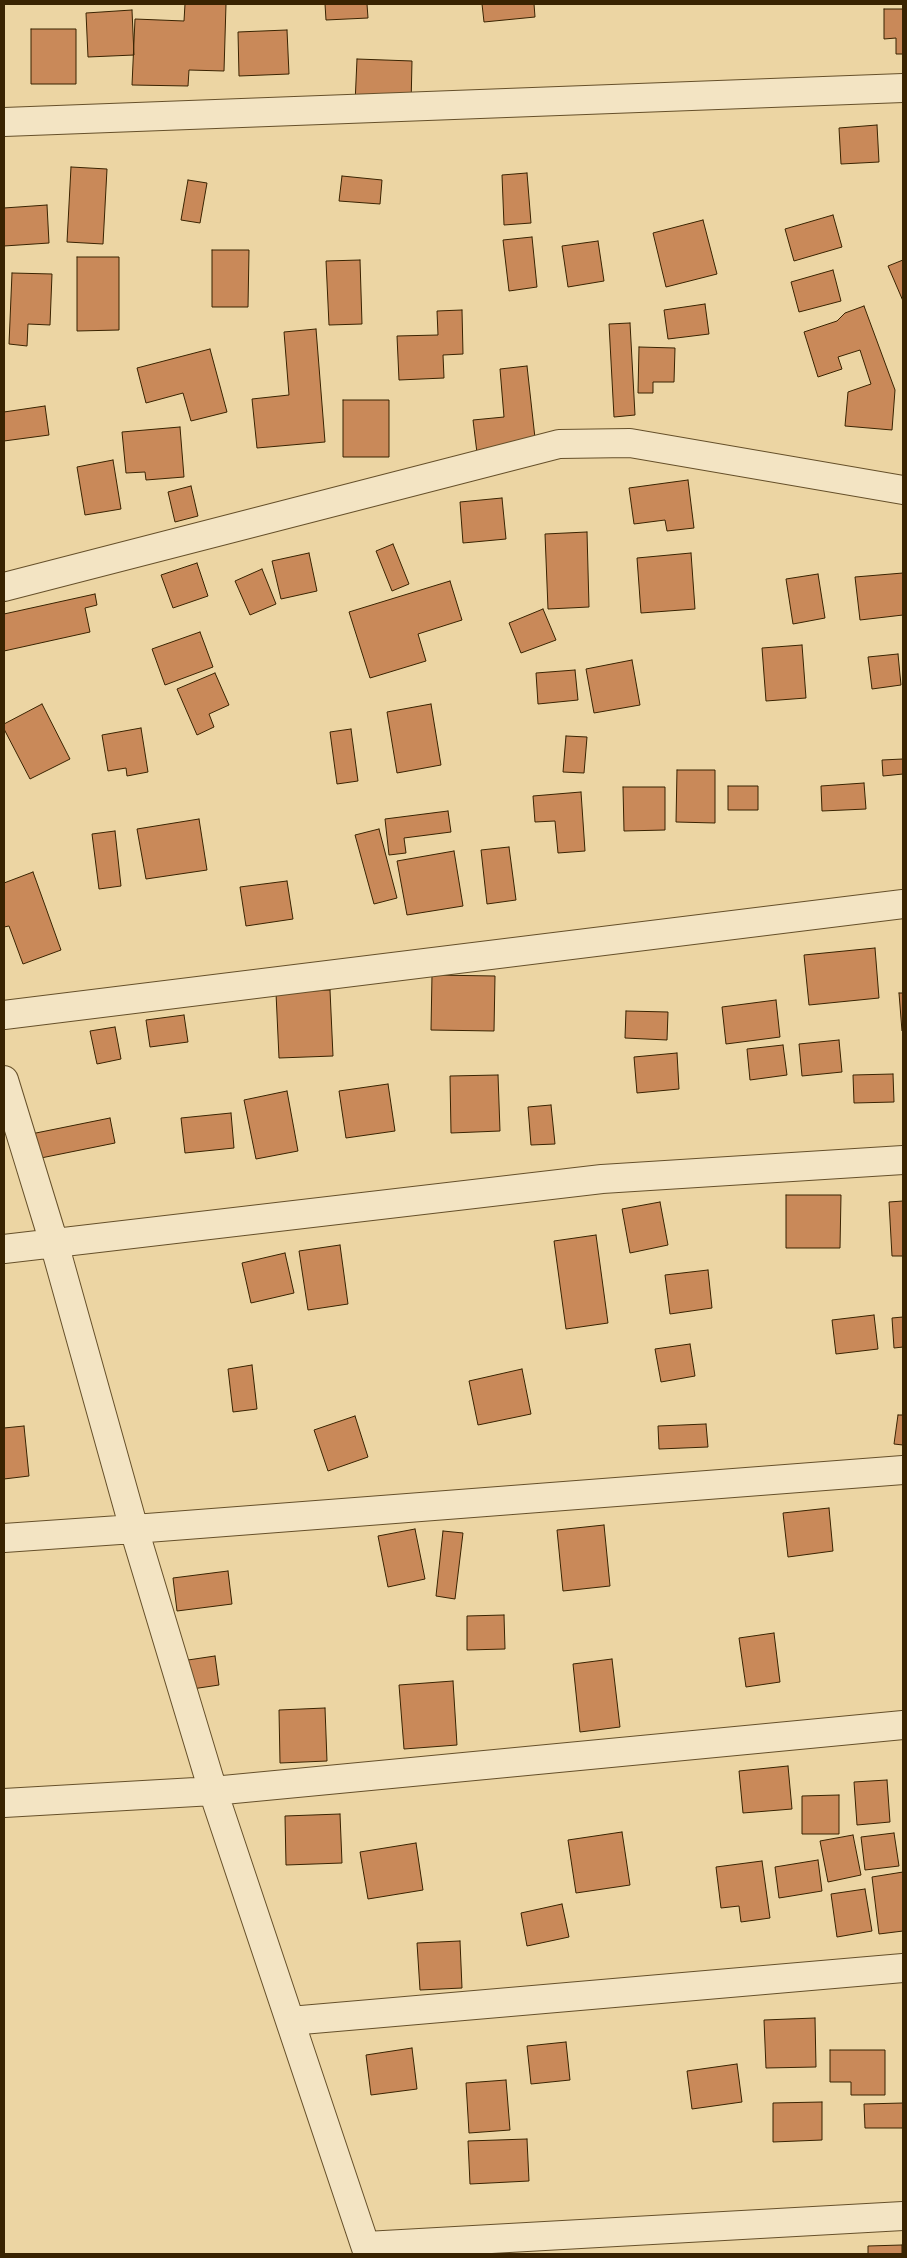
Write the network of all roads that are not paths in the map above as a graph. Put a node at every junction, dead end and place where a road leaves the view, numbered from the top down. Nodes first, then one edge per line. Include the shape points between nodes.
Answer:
1 (903, 88) edge
2 (4, 122) edge
3 (903, 490) edge
4 (4, 587) edge
5 (903, 904) edge
6 (4, 1014) edge
7 (4, 1080) edge
8 (903, 1160) edge
9 (54, 1243) junction
10 (4, 1249) edge
11 (903, 1470) edge
12 (134, 1529) junction
13 (4, 1538) edge
14 (903, 1725) edge
15 (213, 1791) junction
16 (4, 1803) edge
17 (903, 1968) edge
18 (290, 2022) junction
19 (903, 2216) edge
20 (367, 2250) edge

1 - 2 street
3 - 4 street via 630,443 559,444
5 - 6 street
7 - 9 street
8 - 9 street via 602,1179
9 - 10 street
9 - 12 street
11 - 12 street
12 - 13 street
12 - 15 street
14 - 15 street
15 - 16 street
15 - 18 street
17 - 18 street
18 - 20 street
19 - 20 street

